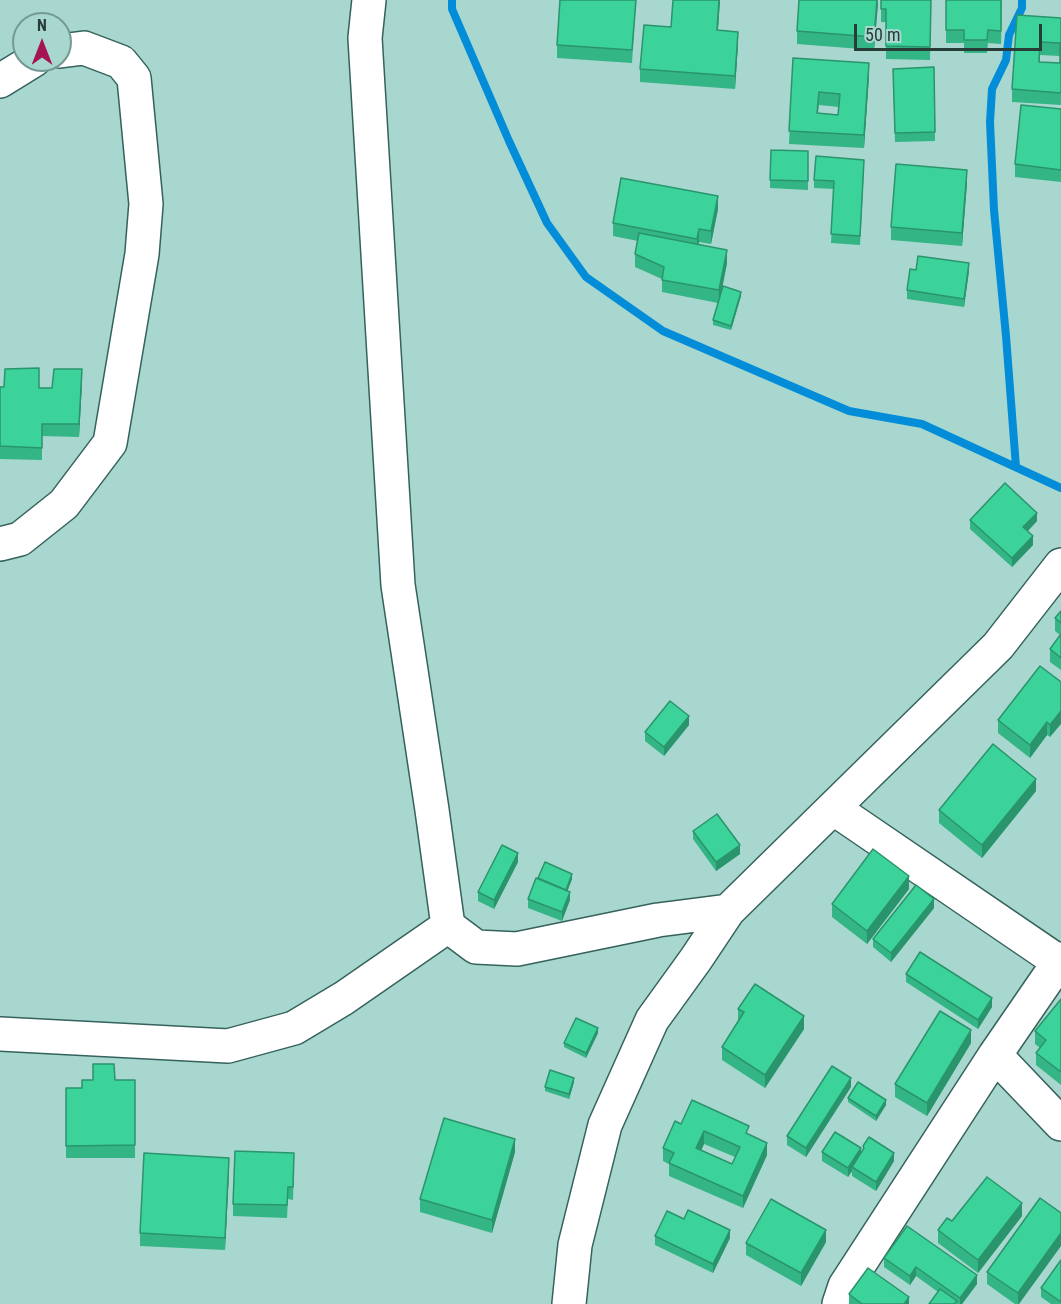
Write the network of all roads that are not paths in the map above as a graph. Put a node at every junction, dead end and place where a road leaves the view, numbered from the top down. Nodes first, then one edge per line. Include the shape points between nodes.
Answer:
1 (369, 0) edge
2 (72, 50) edge
3 (15, 72) edge
4 (0, 81) edge
5 (0, 544) edge
6 (1061, 565) edge
7 (833, 808) junction
8 (728, 911) junction
9 (448, 926) junction
10 (1060, 960) edge
11 (0, 1034) edge
12 (995, 1055) junction
13 (1061, 1124) edge
14 (569, 1304) edge
15 (839, 1304) edge

1 - 9 street via 365,38 398,585
2 - 5 street via 84,48 121,62 134,78 146,204 142,254 110,443 64,504 20,539
3 - 4 street
6 - 7 street via 998,646
7 - 8 street
7 - 10 street
8 - 9 street via 658,920 517,949 476,947
8 - 14 street via 652,1020 605,1125 575,1245
9 - 11 street via 294,1028 228,1046
10 - 12 street
12 - 13 street
12 - 15 street via 845,1286

